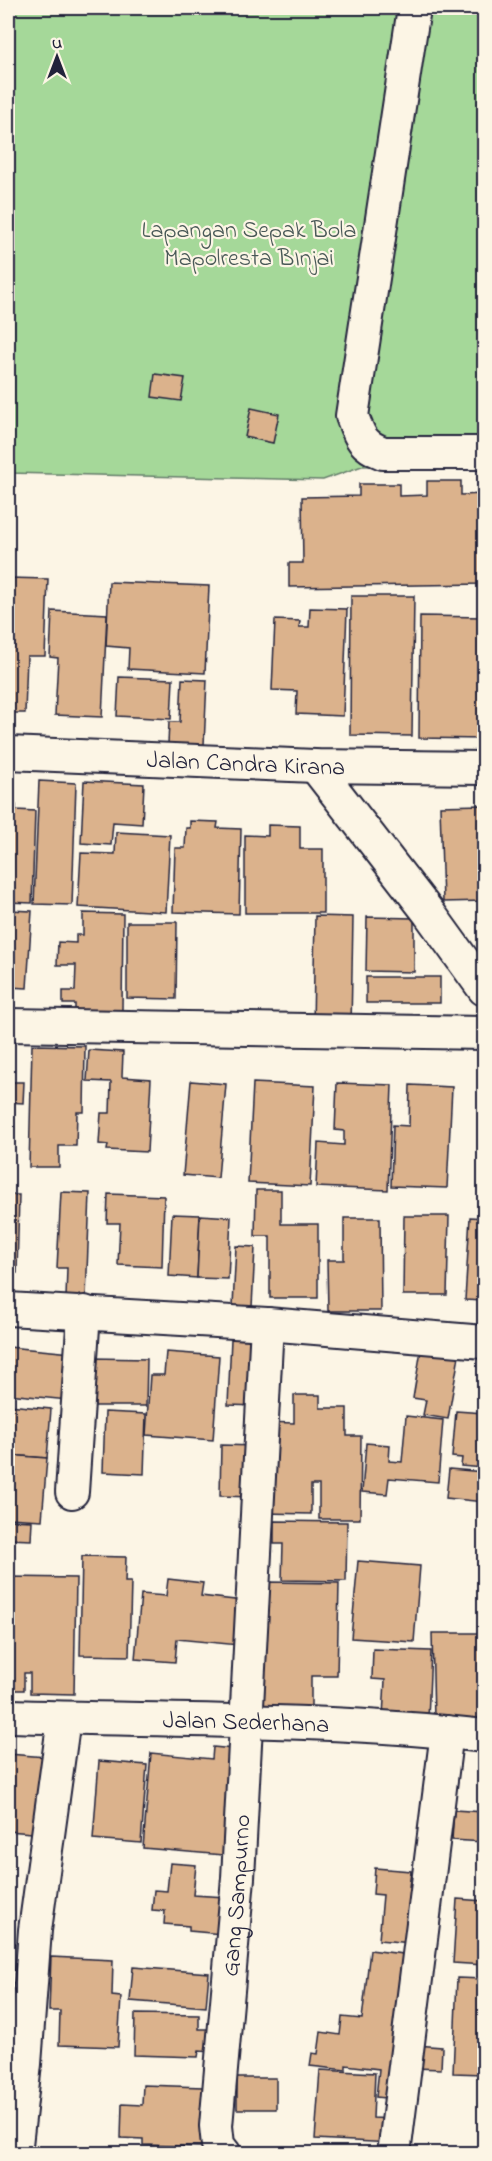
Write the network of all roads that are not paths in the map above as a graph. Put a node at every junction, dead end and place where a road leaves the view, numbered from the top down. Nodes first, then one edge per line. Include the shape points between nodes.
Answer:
1 (414, 8) edge
2 (484, 453) edge
3 (8, 753) edge
4 (315, 766) junction
5 (484, 768) edge
6 (484, 989) edge
7 (8, 1024) edge
8 (484, 1033) edge
9 (8, 1309) edge
10 (84, 1312) junction
11 (267, 1324) junction
12 (484, 1342) edge
13 (72, 1492) dead end
14 (8, 1716) edge
15 (64, 1718) junction
16 (245, 1722) junction
17 (447, 1732) junction
18 (484, 1736) edge
19 (15, 2154) edge
20 (225, 2154) edge
21 (394, 2154) edge

1 - 2 street via 352,416 368,447 383,453
3 - 4 street, Jalan Candra Kirana
4 - 5 street, Jalan Candra Kirana
4 - 6 street
7 - 8 street
9 - 10 street
10 - 11 street
10 - 13 street
11 - 12 street
11 - 16 street, Gang Sampurno
14 - 15 street, Jalan Sederhana
15 - 16 street, Jalan Sederhana
15 - 19 street via 34,1930
16 - 17 street, Jalan Sederhana
16 - 20 street, Gang Sampurno via 238,1878 216,2126 218,2145
17 - 18 street, Jalan Sederhana
17 - 21 street

